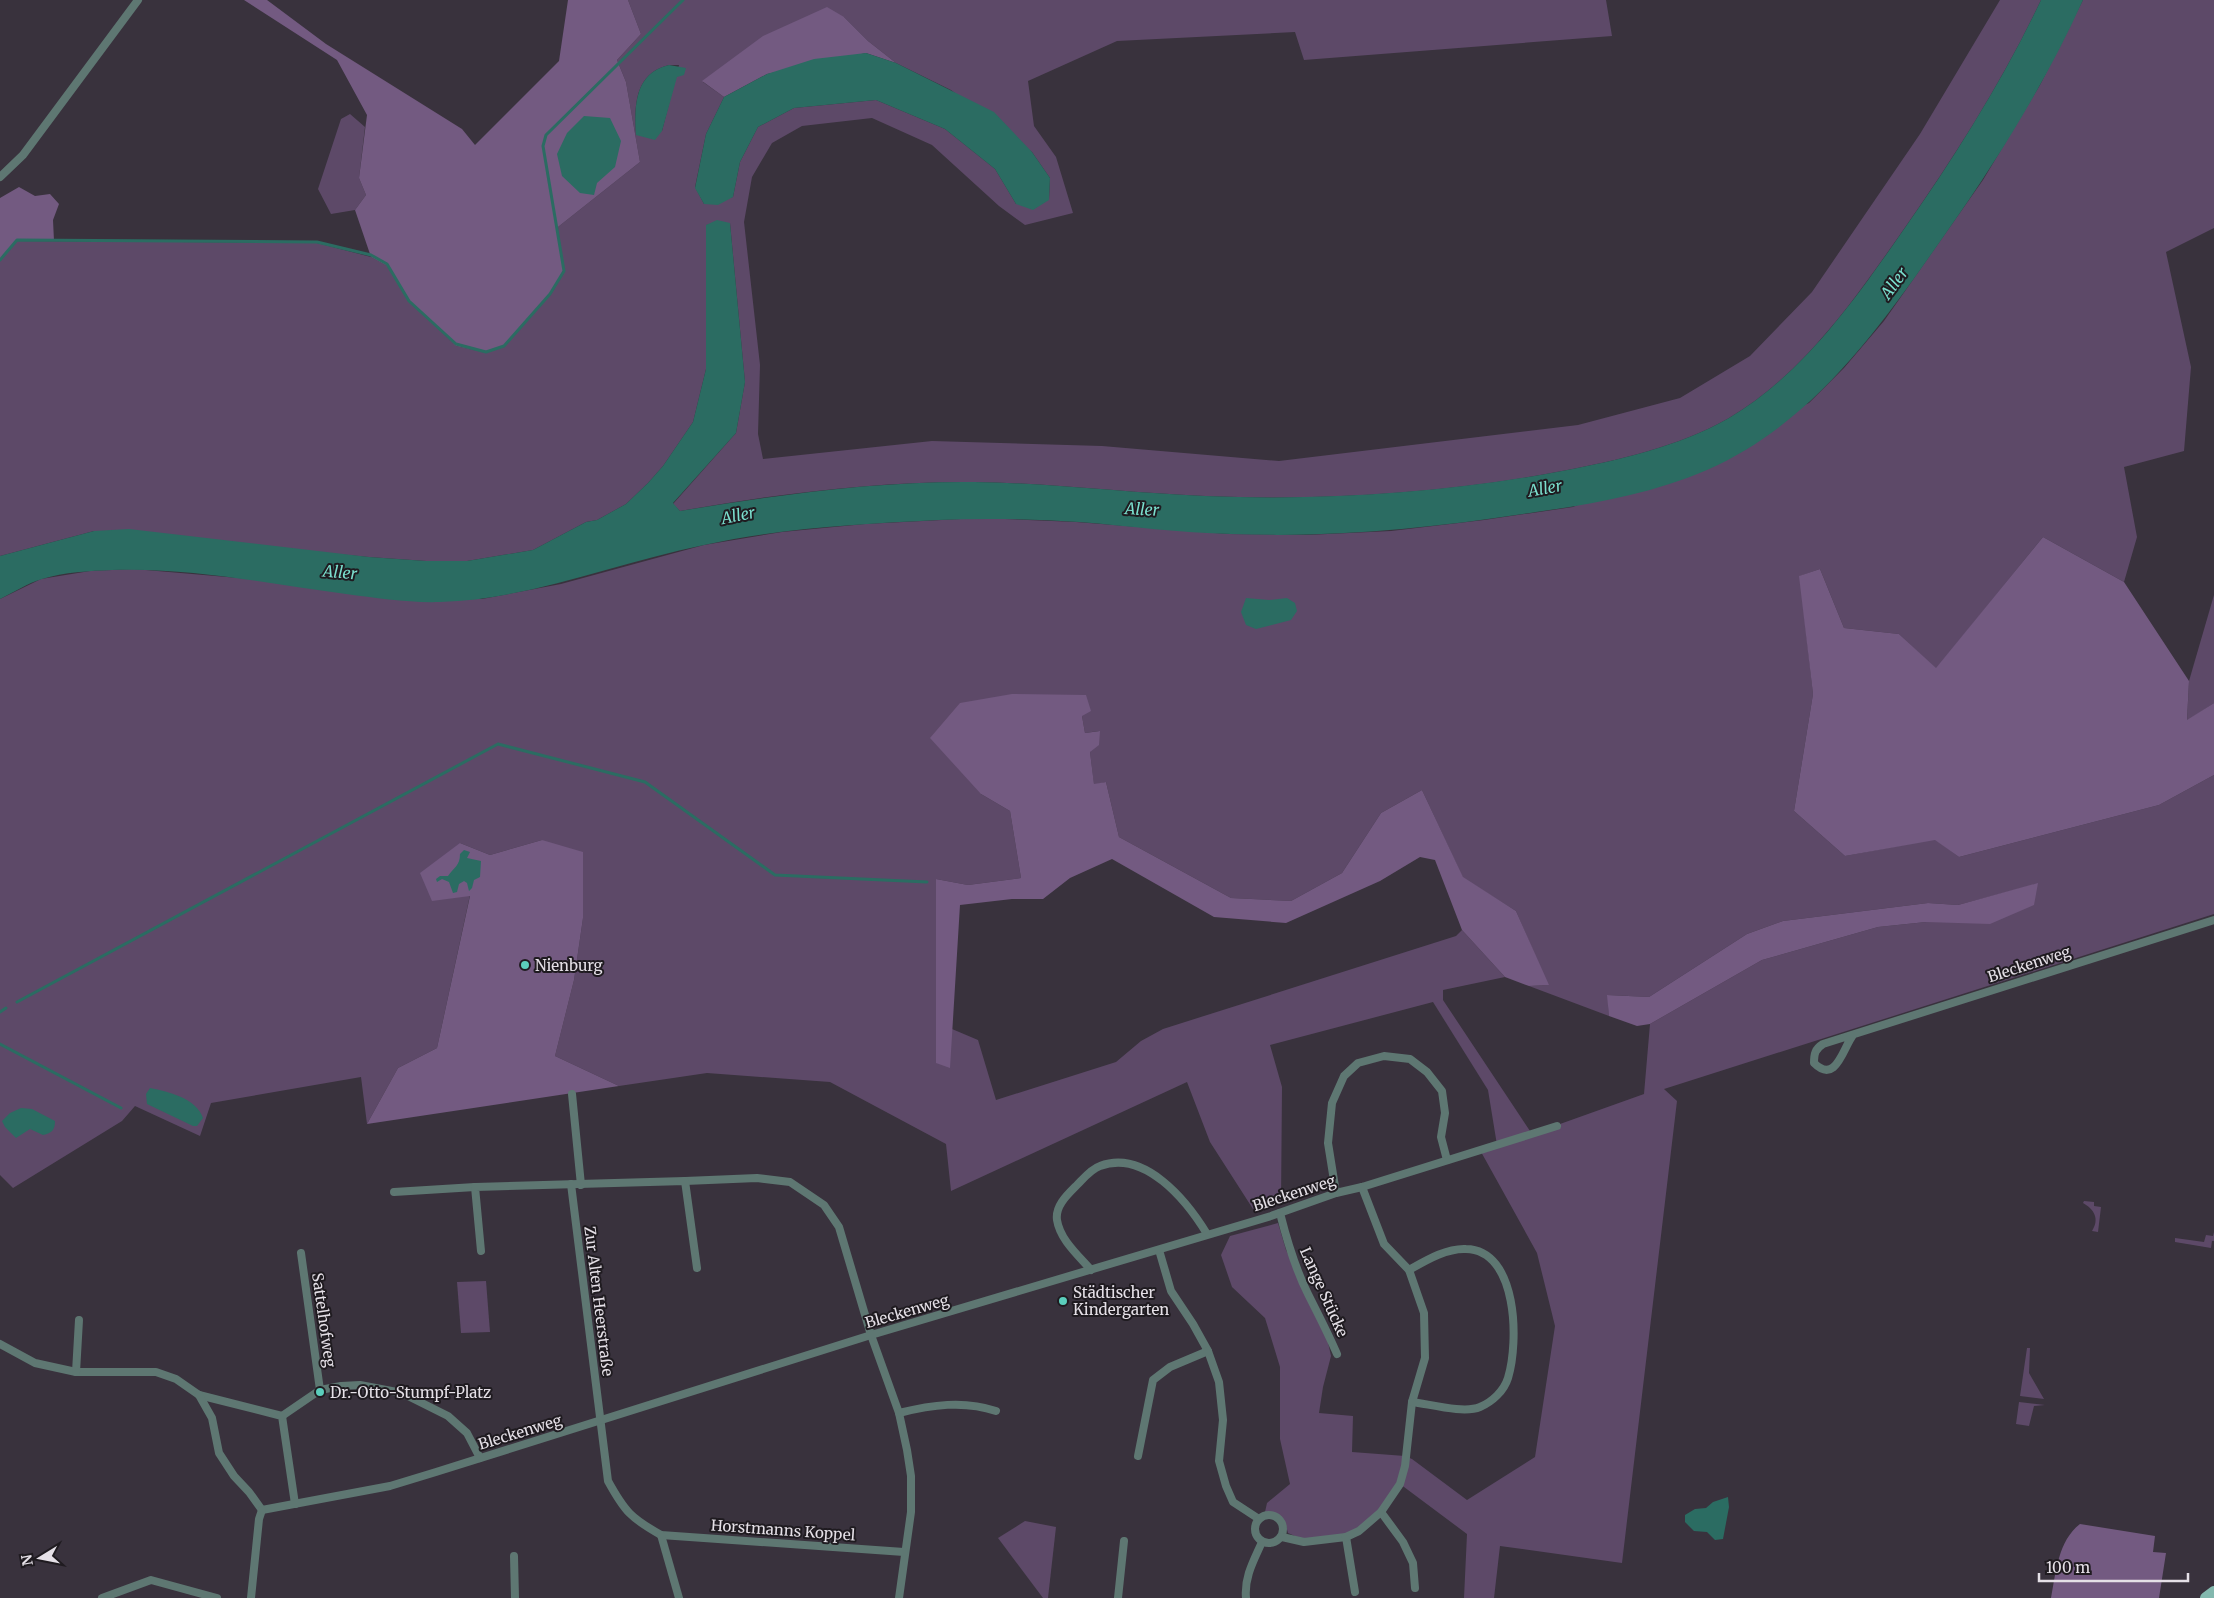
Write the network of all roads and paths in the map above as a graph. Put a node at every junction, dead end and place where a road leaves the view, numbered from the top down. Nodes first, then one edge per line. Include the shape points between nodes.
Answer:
1 (138, 0) edge
2 (0, 177) edge
3 (2214, 920) edge
4 (1853, 1035) junction
5 (572, 1094) dead end
6 (1557, 1126) dead end
7 (1447, 1160) junction
8 (685, 1181) junction
9 (571, 1184) junction
10 (581, 1184) junction
11 (1362, 1187) junction
12 (475, 1188) junction
13 (394, 1192) dead end
14 (1336, 1193) junction
15 (1280, 1213) junction
16 (1207, 1234) junction
17 (1159, 1250) junction
18 (481, 1251) dead end
19 (301, 1253) dead end
20 (696, 1268) dead end
21 (1091, 1270) junction
22 (1409, 1270) junction
23 (79, 1320) dead end
24 (871, 1335) junction
25 (0, 1344) edge
26 (1208, 1351) junction
27 (1337, 1354) dead end
28 (76, 1372) junction
29 (320, 1390) junction
30 (199, 1395) junction
31 (1412, 1402) junction
32 (996, 1411) dead end
33 (899, 1413) junction
34 (282, 1416) junction
35 (600, 1422) junction
36 (1138, 1456) dead end
37 (480, 1458) junction
38 (295, 1504) junction
39 (262, 1510) junction
40 (1381, 1512) junction
41 (1259, 1519) junction
42 (661, 1535) junction
43 (1282, 1537) junction
44 (1346, 1538) junction
45 (1124, 1541) dead end
46 (1262, 1542) junction
47 (904, 1552) junction
48 (514, 1556) dead end
49 (1415, 1588) dead end
50 (1355, 1592) dead end
51 (2214, 1592) edge
52 (102, 1598) edge
53 (217, 1598) edge
54 (251, 1598) edge
55 (515, 1598) edge
56 (679, 1598) edge
57 (899, 1598) edge
58 (1118, 1598) edge
59 (1246, 1598) edge
60 (2206, 1598) edge

1 - 2 street via 23,155
3 - 4 street, Bleckenweg
4 - 4 street, Bleckenweg via 1836,1066 1820,1069 1814,1063 1814,1046
5 - 10 street
6 - 7 street, Bleckenweg
7 - 11 street, Bleckenweg
7 - 14 street via 1441,1137 1445,1113 1442,1091 1427,1072 1410,1059 1384,1056 1358,1063 1344,1076 1332,1103 1328,1144
8 - 10 street
8 - 20 street
8 - 24 street via 757,1178 790,1182 824,1205 844,1239
9 - 10 street
9 - 12 street
9 - 35 street, Zur Alten Heerstraße
11 - 14 street, Bleckenweg
11 - 22 street via 1384,1244
12 - 13 street
12 - 18 street
14 - 15 street, Bleckenweg
15 - 16 street, Bleckenweg
15 - 27 street, Lange Stücke via 1289,1249
16 - 17 street, Bleckenweg
16 - 21 street via 1186,1203 1145,1169 1115,1162 1099,1166 1065,1198 1058,1207 1056,1219 1061,1235
17 - 21 street, Bleckenweg
17 - 26 street via 1171,1291
19 - 29 street, Sattelhofweg
21 - 24 street, Bleckenweg
22 - 31 street via 1424,1313 1425,1358
22 - 31 street via 1440,1254 1466,1249 1482,1254 1496,1263 1508,1286 1512,1318 1508,1379 1498,1395 1479,1408 1464,1410
23 - 28 street
24 - 33 street
24 - 35 street, Bleckenweg
25 - 28 street via 35,1363
26 - 36 street via 1170,1367 1152,1380
26 - 41 street via 1220,1382 1223,1420 1219,1461 1226,1486 1233,1502
28 - 30 street via 156,1372 176,1379
29 - 34 street
29 - 37 street via 360,1385 402,1392 448,1416 467,1433
30 - 34 street
30 - 39 street via 212,1418 219,1453
31 - 40 street via 1403,1474
32 - 33 street via 981,1406 946,1405
33 - 47 street via 911,1476 911,1512
34 - 38 street
35 - 37 street, Bleckenweg
35 - 42 street, Horstmanns Koppel via 608,1481 623,1508 639,1523
37 - 38 street, Bleckenweg via 390,1486
38 - 39 street, Bleckenweg
39 - 54 street
40 - 44 street via 1359,1532
40 - 49 street via 1404,1542 1413,1562
41 - 43 street via 1267,1515 1280,1520 1284,1528
41 - 46 street via 1255,1531
42 - 47 street, Horstmanns Koppel
42 - 56 street
43 - 44 street via 1304,1542
43 - 46 street via 1275,1543
44 - 50 street
45 - 58 street
46 - 59 street via 1250,1567
47 - 57 street
48 - 55 street
51 - 60 main road
52 - 53 street via 151,1580

